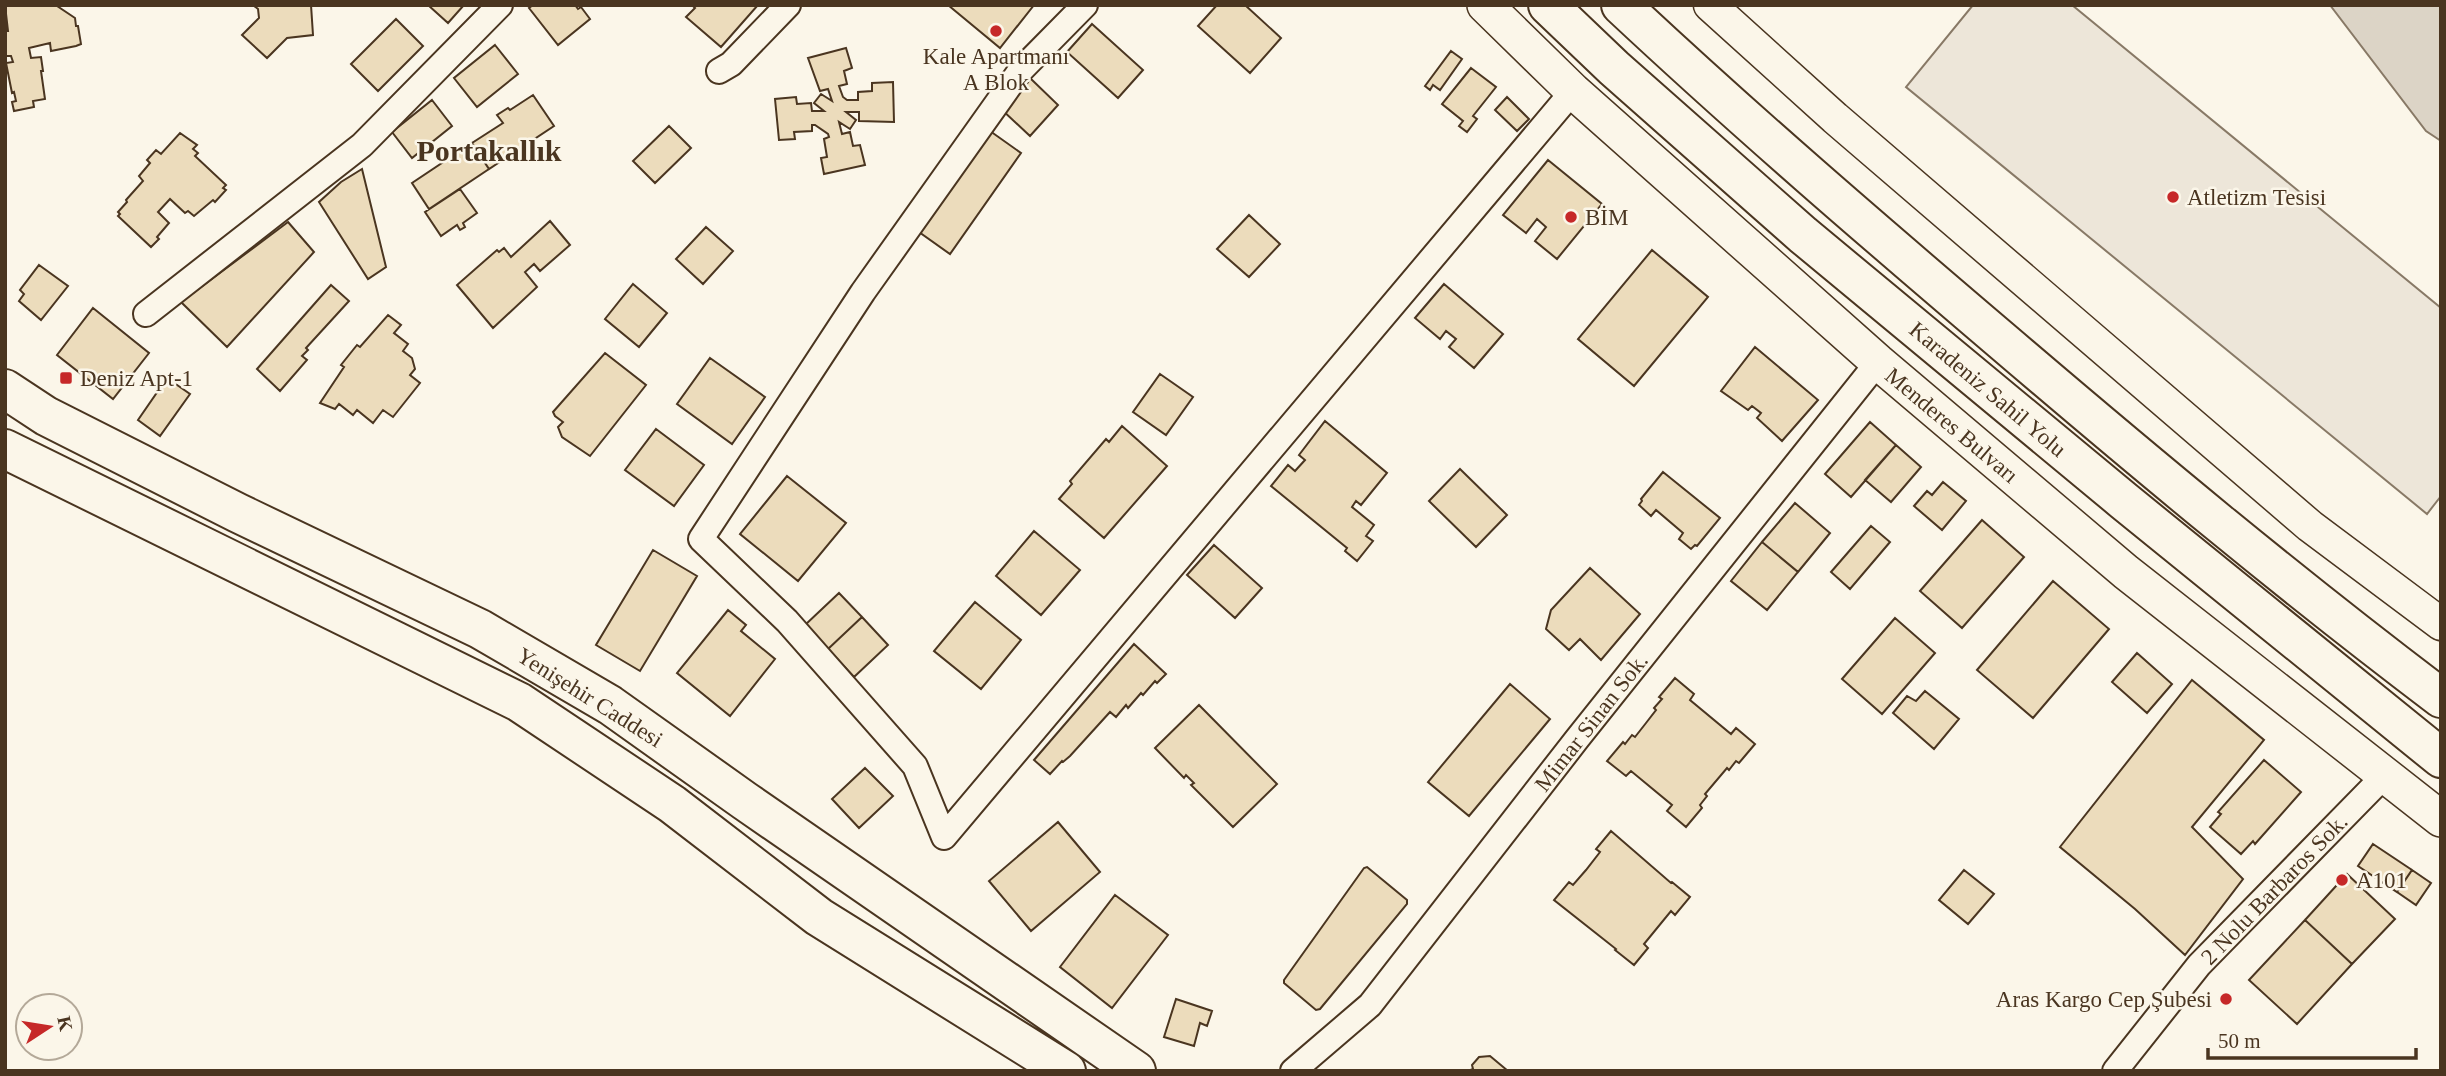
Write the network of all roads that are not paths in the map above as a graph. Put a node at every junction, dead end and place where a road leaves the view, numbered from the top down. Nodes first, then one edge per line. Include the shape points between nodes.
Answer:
1 (500, 5) edge
2 (788, 5) edge
3 (1085, 5) edge
4 (1485, 5) edge
5 (1548, 5) edge
6 (1621, 5) edge
7 (1710, 5) edge
8 (719, 71) dead end
9 (1573, 91) junction
10 (146, 314) dead end
11 (1878, 362) junction
12 (5, 389) edge
13 (5, 449) edge
14 (2441, 624) edge
15 (2441, 698) edge
16 (2441, 758) edge
17 (2385, 775) junction
18 (2441, 819) edge
19 (1066, 1071) edge
20 (1136, 1071) edge
21 (1293, 1071) edge
22 (2115, 1071) edge

1 - 10 street via 362,145
2 - 8 street
3 - 9 street via 1020,71 863,292 701,539 787,621 915,766 944,836
4 - 9 main road, Menderes Bulvarı
5 - 16 main road, Karadeniz Sahil Yolu via 1803,235
6 - 15 main road, Karadeniz Sahil Yolu via 1723,101 2172,486
7 - 14 street via 2310,526
9 - 11 main road, Menderes Bulvarı
11 - 17 main road, Menderes Bulvarı via 2126,572
11 - 21 street, Mimar Sinan Sok. via 1370,1005
12 - 20 main road, Yenişehir Caddesi via 46,416 226,507 480,629 610,705
13 - 19 main road, Yenişehir Caddesi via 519,702 672,804 819,918
17 - 18 main road, Menderes Bulvarı
17 - 22 street, 2 Nolu Barbaros Sok. via 2199,965

